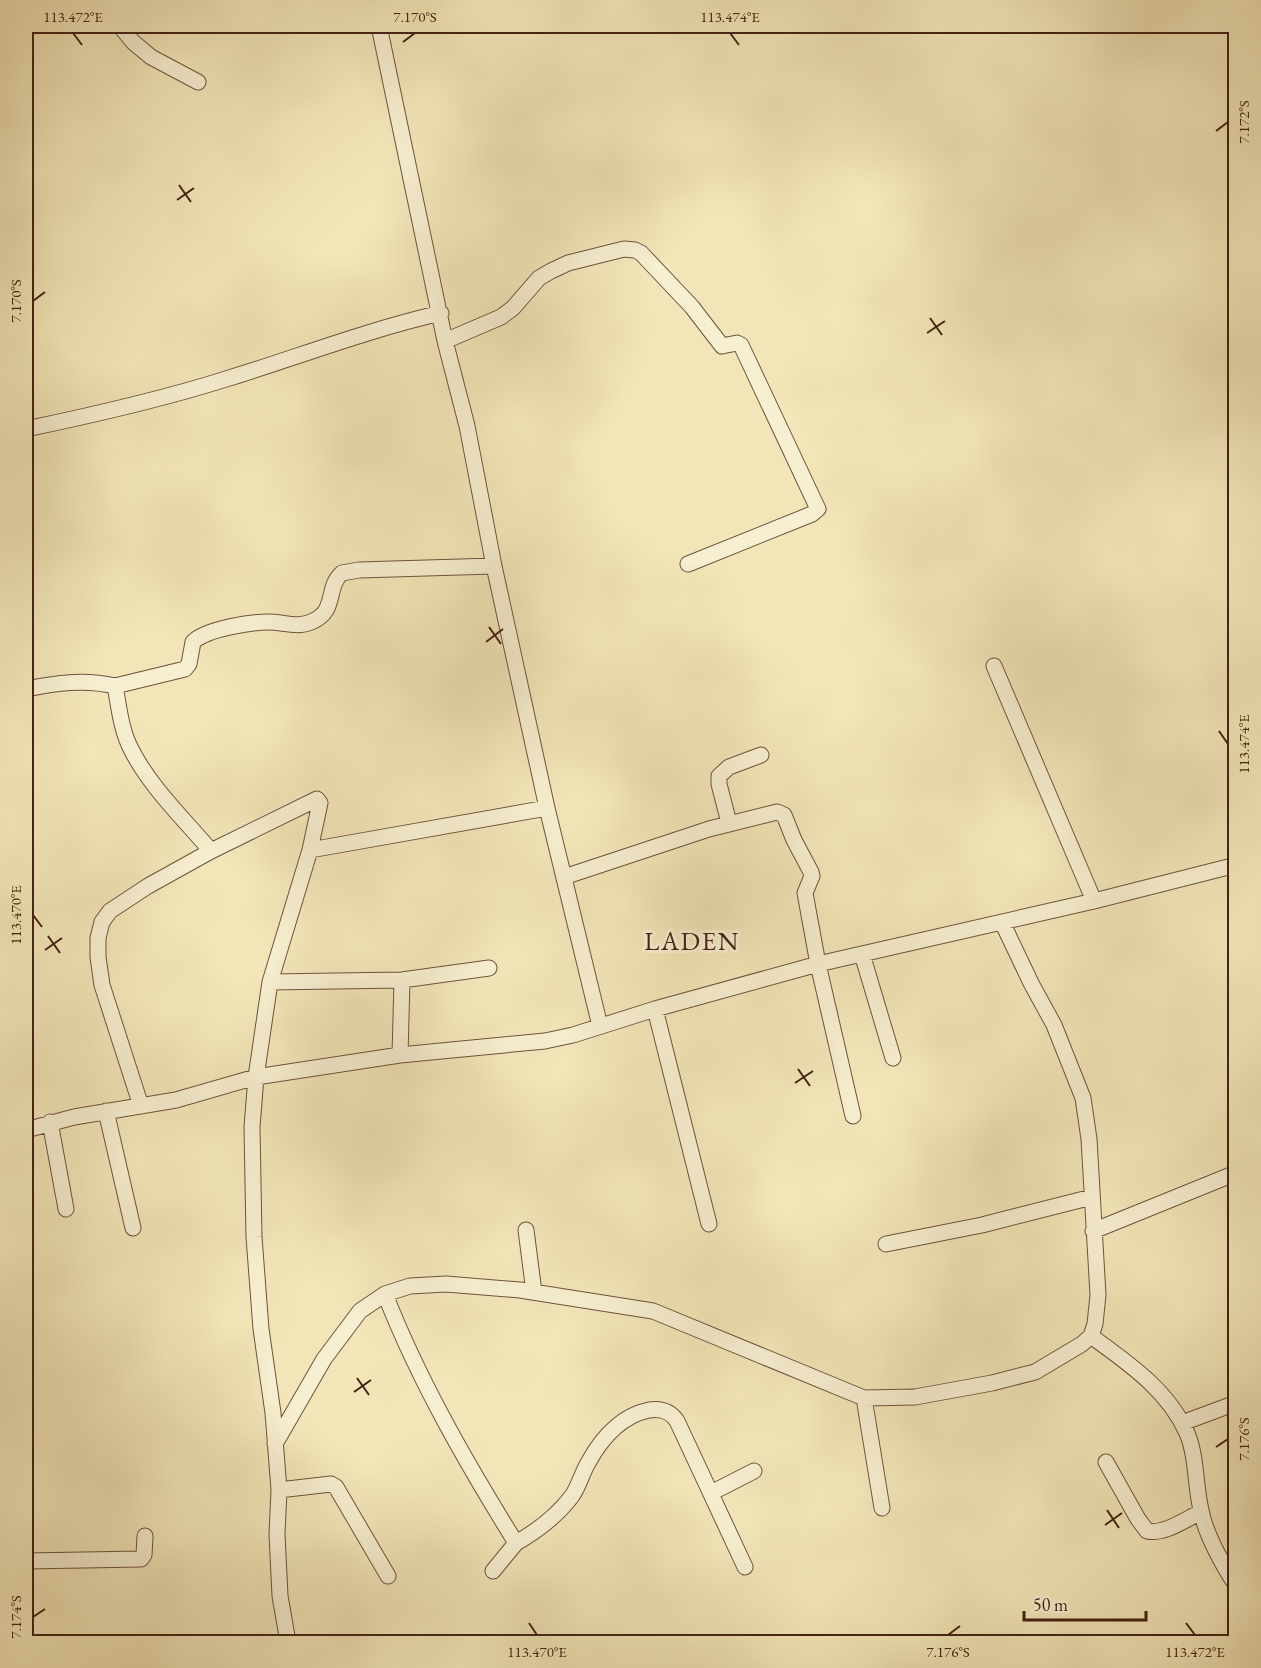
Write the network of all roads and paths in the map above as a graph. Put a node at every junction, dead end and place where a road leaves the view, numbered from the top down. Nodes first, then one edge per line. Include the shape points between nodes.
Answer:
1 (120, 26) edge
2 (380, 26) edge
3 (198, 82) dead end
4 (441, 313) junction
5 (445, 341) junction
6 (26, 429) edge
7 (688, 564) dead end
8 (494, 566) junction
9 (994, 666) dead end
10 (115, 686) junction
11 (26, 689) edge
12 (761, 755) dead end
13 (546, 808) junction
14 (729, 823) junction
15 (310, 850) junction
16 (211, 851) junction
17 (1236, 865) edge
18 (564, 877) junction
19 (1094, 901) junction
20 (1002, 922) junction
21 (862, 954) junction
22 (818, 964) junction
23 (489, 968) dead end
24 (402, 980) junction
25 (270, 982) junction
26 (656, 1009) junction
27 (600, 1026) junction
28 (400, 1055) junction
29 (893, 1058) dead end
30 (256, 1077) junction
31 (141, 1106) junction
32 (106, 1111) junction
33 (854, 1116) dead end
34 (50, 1122) junction
35 (26, 1130) edge
36 (1236, 1173) edge
37 (1092, 1197) junction
38 (66, 1209) dead end
39 (709, 1224) dead end
40 (133, 1228) dead end
41 (526, 1230) dead end
42 (1093, 1231) junction
43 (886, 1244) dead end
44 (534, 1292) junction
45 (385, 1294) junction
46 (1091, 1336) junction
47 (864, 1398) junction
48 (1236, 1403) edge
49 (1182, 1423) junction
50 (275, 1444) junction
51 (1106, 1462) dead end
52 (754, 1471) dead end
53 (279, 1490) junction
54 (711, 1493) junction
55 (882, 1508) dead end
56 (1201, 1512) junction
57 (145, 1536) dead end
58 (516, 1543) junction
59 (26, 1561) edge
60 (745, 1567) dead end
61 (493, 1571) dead end
62 (388, 1576) dead end
63 (1236, 1585) edge
64 (1236, 1640) edge
65 (288, 1642) edge
66 (1231, 1642) edge

1 - 3 street via 151,57
2 - 4 street
4 - 5 street
4 - 6 street via 389,325 184,392
5 - 7 street via 501,317 539,278 560,267 624,249 641,253 722,346 737,343 744,348 818,509
5 - 8 street via 467,426
8 - 10 street via 342,573 327,611 312,622 267,622 207,633 193,642 185,669
8 - 13 street
9 - 19 street
10 - 11 street via 81,681
10 - 16 street via 131,749 144,771
12 - 14 street via 729,767 719,776
13 - 15 street
13 - 18 street
14 - 18 street
14 - 22 street via 777,812 785,818 811,872 805,893
15 - 16 street via 320,803 316,798
15 - 25 street
16 - 31 street via 129,898 102,922 98,957 102,985
17 - 19 street
18 - 27 street
19 - 20 street
20 - 21 street
20 - 37 street via 1054,1025 1083,1098
21 - 22 street
21 - 29 street
22 - 26 street
22 - 33 street
23 - 24 street
24 - 25 street
24 - 28 street
25 - 30 street
26 - 27 street
26 - 39 street
27 - 28 street via 545,1041
28 - 30 street
30 - 31 street
30 - 50 street via 254,1237
31 - 32 street
32 - 34 street
32 - 40 street
34 - 35 street
34 - 38 street
36 - 42 street
37 - 42 street
37 - 43 street
41 - 44 street
42 - 46 street via 1098,1295
44 - 45 street via 446,1284 410,1286
44 - 47 street via 653,1311
45 - 50 street via 360,1311 324,1359
45 - 58 street via 435,1401
46 - 47 street via 1035,1372 915,1397
46 - 49 street via 1153,1384
47 - 55 street
48 - 49 street
49 - 56 street via 1195,1463
50 - 53 street
51 - 56 street via 1147,1531 1163,1530
52 - 54 street
53 - 62 street via 331,1484 336,1487
53 - 65 street via 279,1575
54 - 58 street via 674,1417 657,1409 643,1412 622,1422 604,1438 573,1494 556,1514
54 - 60 street
56 - 63 street
57 - 59 street via 141,1558
58 - 61 street
64 - 66 street

